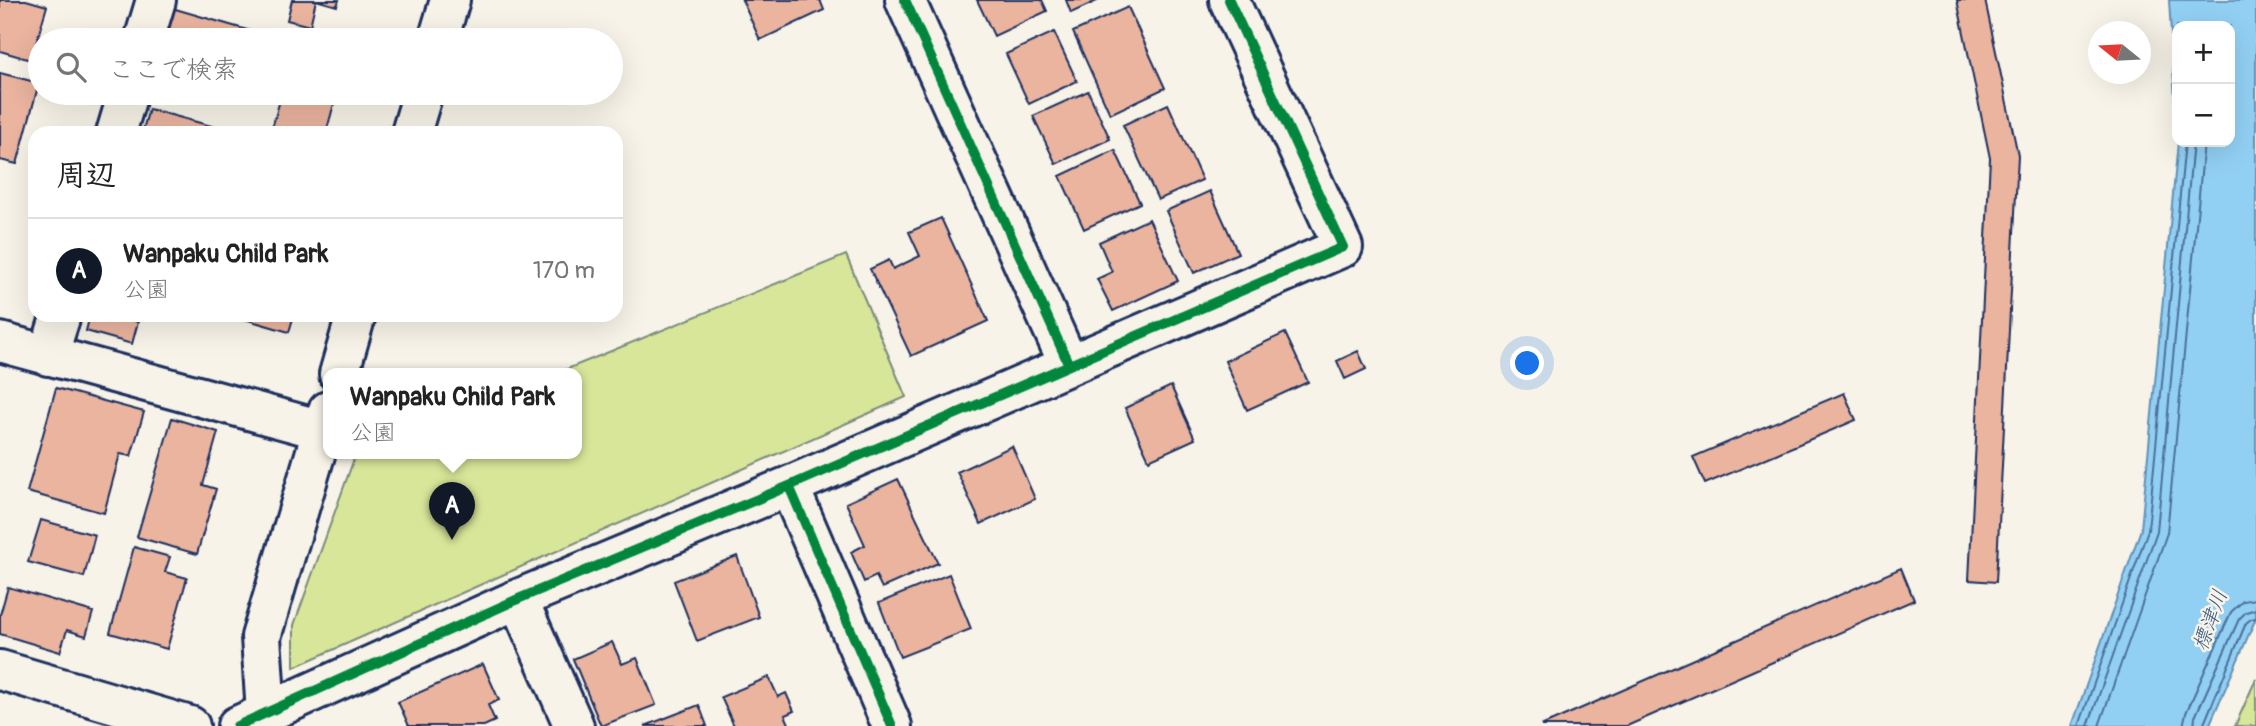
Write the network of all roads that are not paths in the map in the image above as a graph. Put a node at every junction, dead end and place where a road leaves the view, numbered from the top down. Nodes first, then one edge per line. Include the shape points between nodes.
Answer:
1 (156, 0) edge
2 (450, 0) edge
3 (905, 0) edge
4 (1229, 0) edge
5 (148, 28) edge
6 (442, 28) edge
7 (124, 105) edge
8 (419, 105) edge
9 (118, 126) edge
10 (413, 126) edge
11 (59, 322) edge
12 (354, 322) edge
13 (0, 342) edge
14 (48, 355) junction
15 (1069, 365) junction
16 (341, 368) edge
17 (323, 421) edge
18 (323, 428) edge
19 (789, 486) junction
20 (518, 599) junction
21 (0, 670) edge
22 (248, 722) edge
23 (190, 726) edge
24 (574, 726) edge
25 (892, 726) edge

1 - 5 street
2 - 6 street
3 - 15 street
4 - 15 street via 1343,247
7 - 9 street
8 - 10 street
11 - 14 street
12 - 16 street
13 - 14 street
14 - 17 street
15 - 19 street
18 - 22 street via 261,637
19 - 20 street
19 - 25 street
20 - 22 street
20 - 24 street
21 - 23 street

